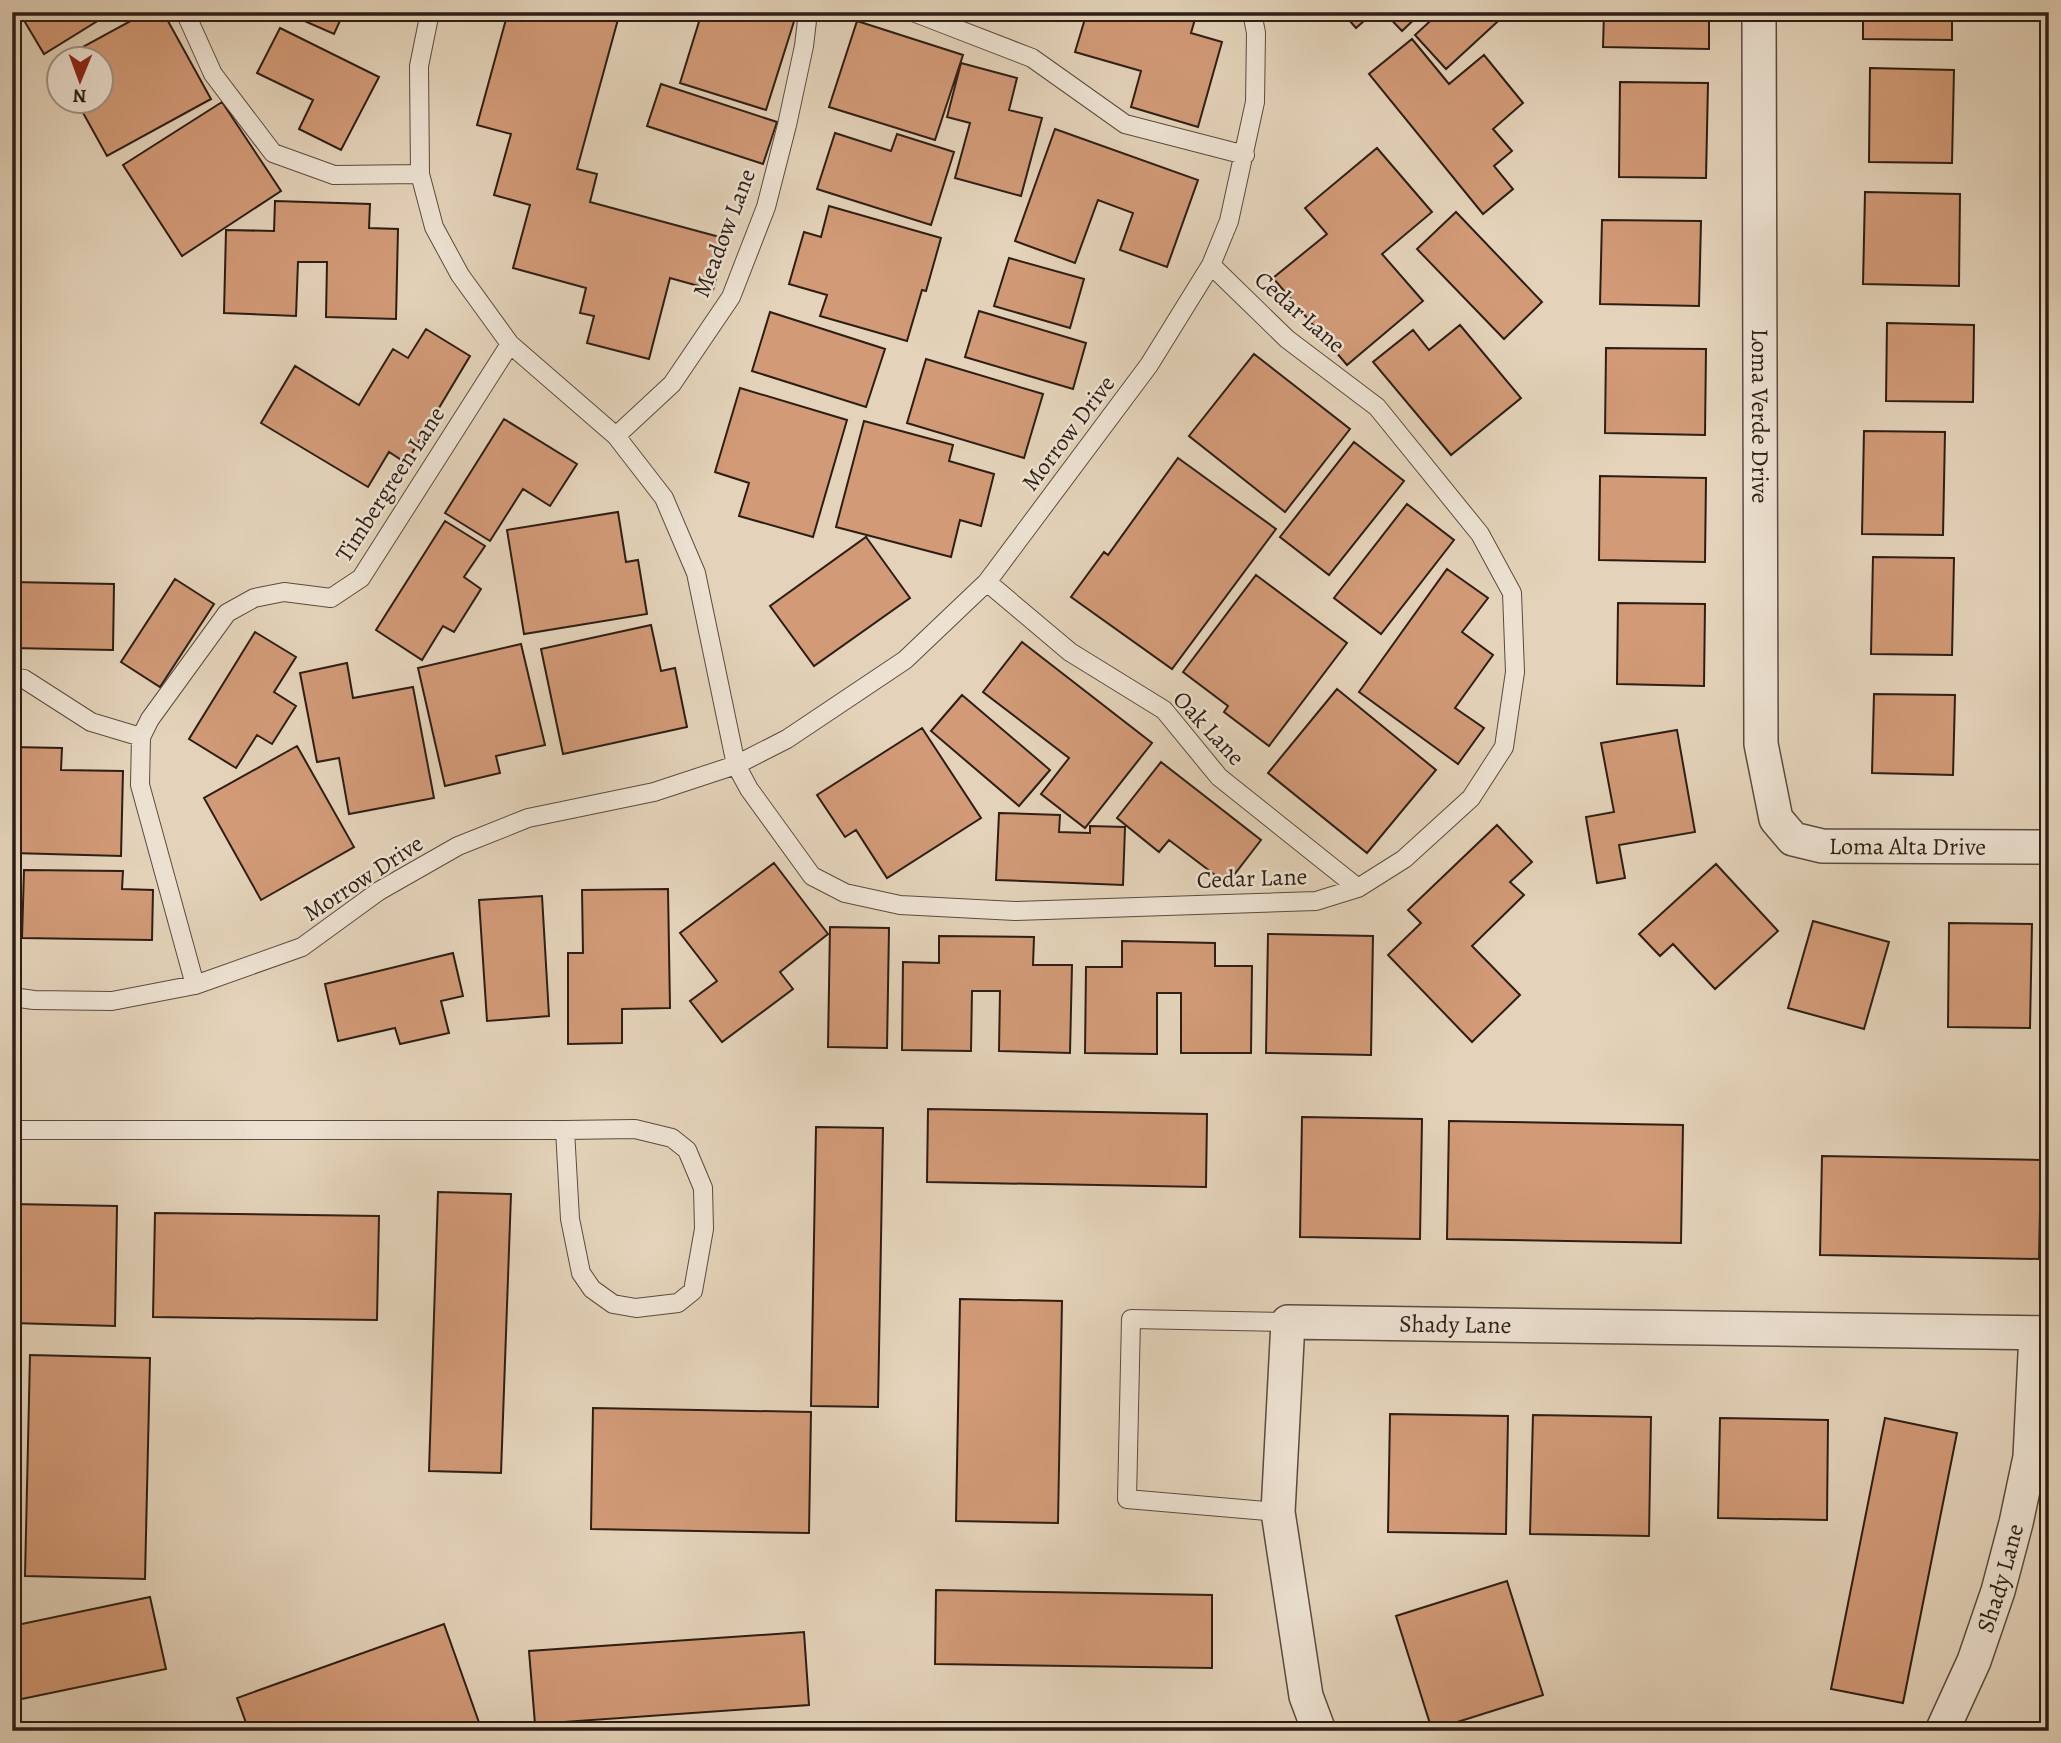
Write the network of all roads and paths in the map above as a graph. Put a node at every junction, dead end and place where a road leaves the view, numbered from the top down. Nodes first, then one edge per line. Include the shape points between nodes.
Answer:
1 (185, 12) edge
2 (430, 12) edge
3 (808, 12) edge
4 (913, 12) edge
5 (1252, 12) edge
6 (1759, 12) edge
7 (1245, 155) junction
8 (421, 174) junction
9 (1211, 265) junction
10 (510, 344) junction
11 (616, 436) junction
12 (987, 582) junction
13 (12, 677) edge
14 (141, 737) junction
15 (736, 765) junction
16 (1776, 819) joint
17 (2049, 847) edge
18 (1358, 888) junction
19 (195, 985) junction
20 (12, 997) edge
21 (12, 1130) edge
22 (565, 1130) junction
23 (1288, 1322) junction
24 (2042, 1333) edge
25 (1278, 1512) junction
26 (1319, 1731) edge
27 (1942, 1731) edge

1 - 8 lane via 213,74 273,153 334,175
2 - 8 lane via 419,66
3 - 11 lane, Meadow Lane via 766,207 731,297 672,384
4 - 7 lane via 1032,58 1125,124
5 - 7 lane, Morrow Drive via 1255,102
6 - 16 street, Loma Verde Drive via 1761,744
7 - 9 lane, Morrow Drive via 1229,221
8 - 10 lane via 434,227 460,275
9 - 12 lane, Morrow Drive via 1149,365
9 - 18 lane, Cedar Lane via 1287,339 1377,407 1480,534 1513,593 1515,672 1504,747 1471,798 1404,859
10 - 11 lane
10 - 14 lane, Timbergreen Lane via 361,578 331,598 285,592 254,598 227,613
11 - 15 lane via 664,498 696,573
12 - 15 lane, Morrow Drive via 905,660 787,739
12 - 18 lane, Oak Lane via 1070,652 1164,710 1219,777
13 - 14 lane via 24,679 91,722
14 - 19 lane, Timbergreen Lane via 140,785
15 - 18 lane, Cedar Lane via 812,876 845,892 900,905 1015,911 1316,901
15 - 19 lane, Morrow Drive via 654,792 528,818 458,846 379,891 302,947
16 - 17 street, Loma Alta Drive via 1793,839 1822,846
19 - 20 lane, Morrow Drive via 112,1001
21 - 22 lane
22 - 22 lane via 635,1129 672,1138 687,1150 703,1188 704,1228 693,1291 678,1303 636,1308 613,1304 592,1289 581,1273 569,1219
23 - 24 street, Shady Lane
23 - 25 street
23 - 25 lane via 1131,1319 1127,1499
24 - 27 street, Shady Lane via 2030,1457 2016,1523 1974,1661
25 - 26 street via 1306,1696

